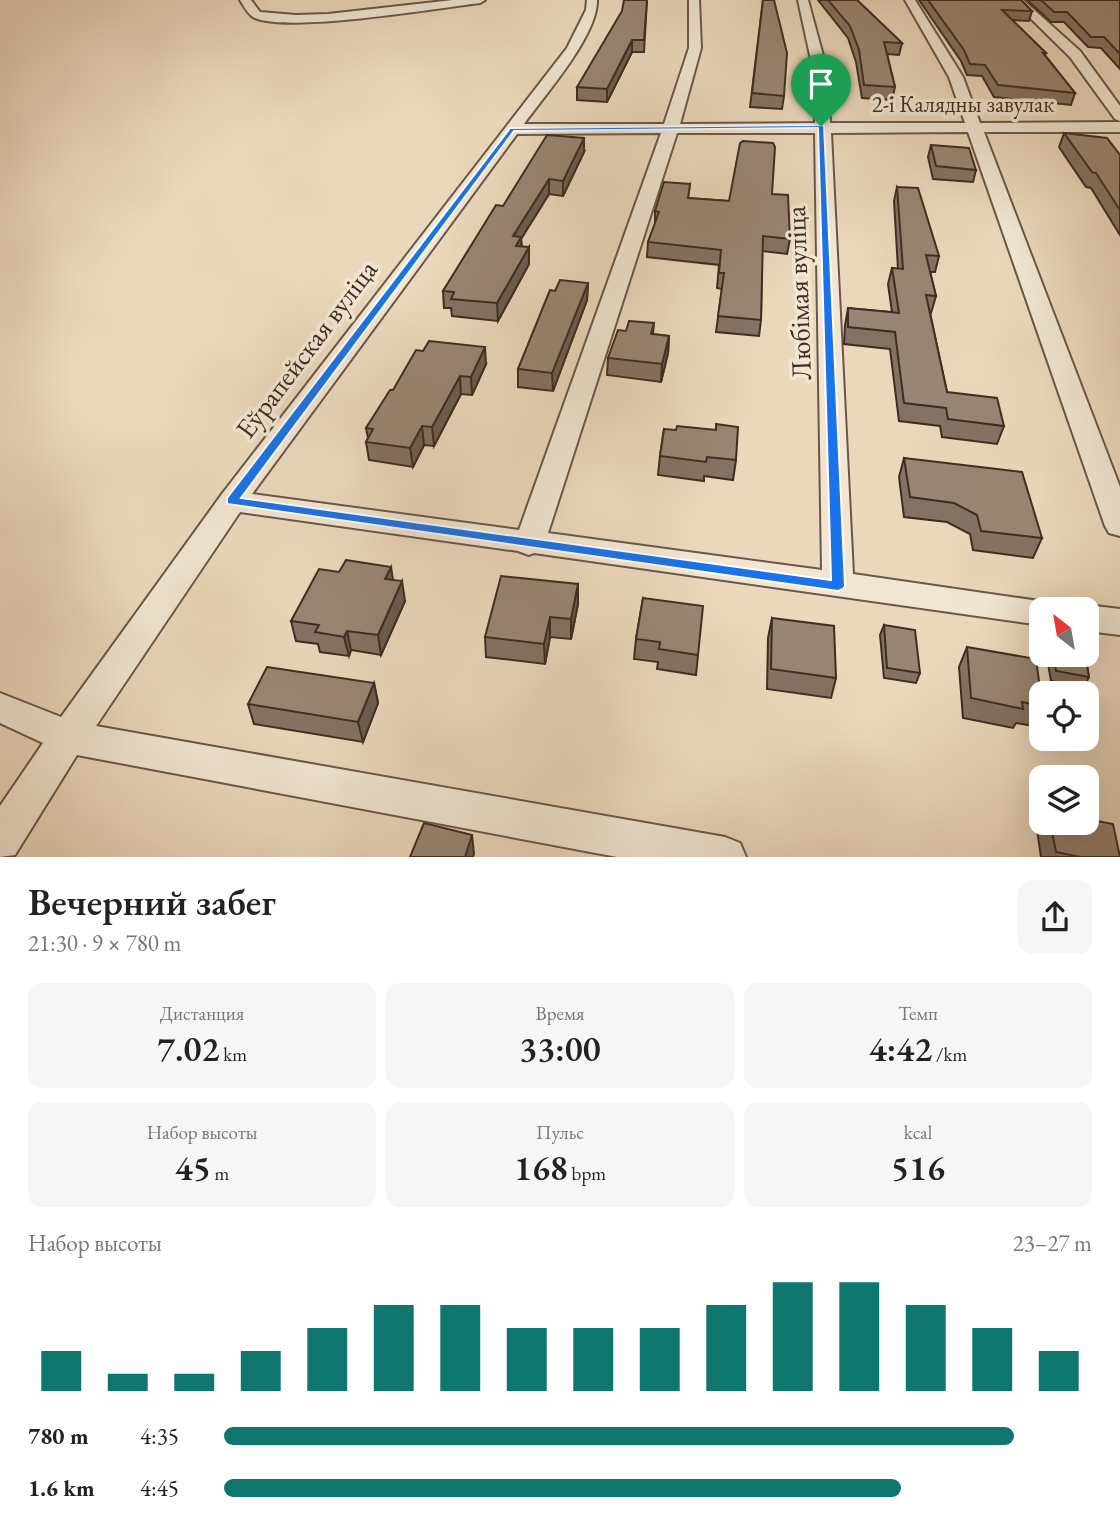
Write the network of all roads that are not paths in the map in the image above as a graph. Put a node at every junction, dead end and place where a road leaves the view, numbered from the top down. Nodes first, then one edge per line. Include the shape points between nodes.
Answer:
1 (245, 0) edge
2 (480, 0) edge
3 (592, 0) edge
4 (694, 0) edge
5 (803, 0) edge
6 (910, 0) edge
7 (1017, 0) edge
8 (1120, 116) edge
9 (821, 126) junction
10 (671, 127) junction
11 (974, 127) junction
12 (1120, 127) edge
13 (512, 129) junction
14 (232, 501) junction
15 (1120, 526) edge
16 (529, 544) junction
17 (838, 586) junction
18 (1029, 610) edge
19 (1099, 619) edge
20 (1120, 622) edge
21 (0, 708) edge
22 (68, 737) junction
23 (0, 841) edge
24 (724, 857) edge

1 - 2 street via 256,14 279,19
3 - 13 street, Еўрапейская вуліца via 592,10 573,49
4 - 10 street via 695,48
5 - 9 street, Любімая вуліца via 821,74
6 - 11 street via 956,77
7 - 8 street via 1075,54
9 - 10 street, 2-і Калядны завулак
9 - 11 street, 2-і Калядны завулак
9 - 17 street, Любімая вуліца
10 - 13 street, 2-і Калядны завулак
10 - 16 street
11 - 12 street, 2-і Калядны завулак
11 - 15 street
13 - 14 street, Еўрапейская вуліца
14 - 16 street
14 - 22 street, Еўрапейская вуліца
16 - 17 street
17 - 18 street
19 - 20 street
21 - 22 street
22 - 23 street, Еўрапейская вуліца
22 - 24 street

